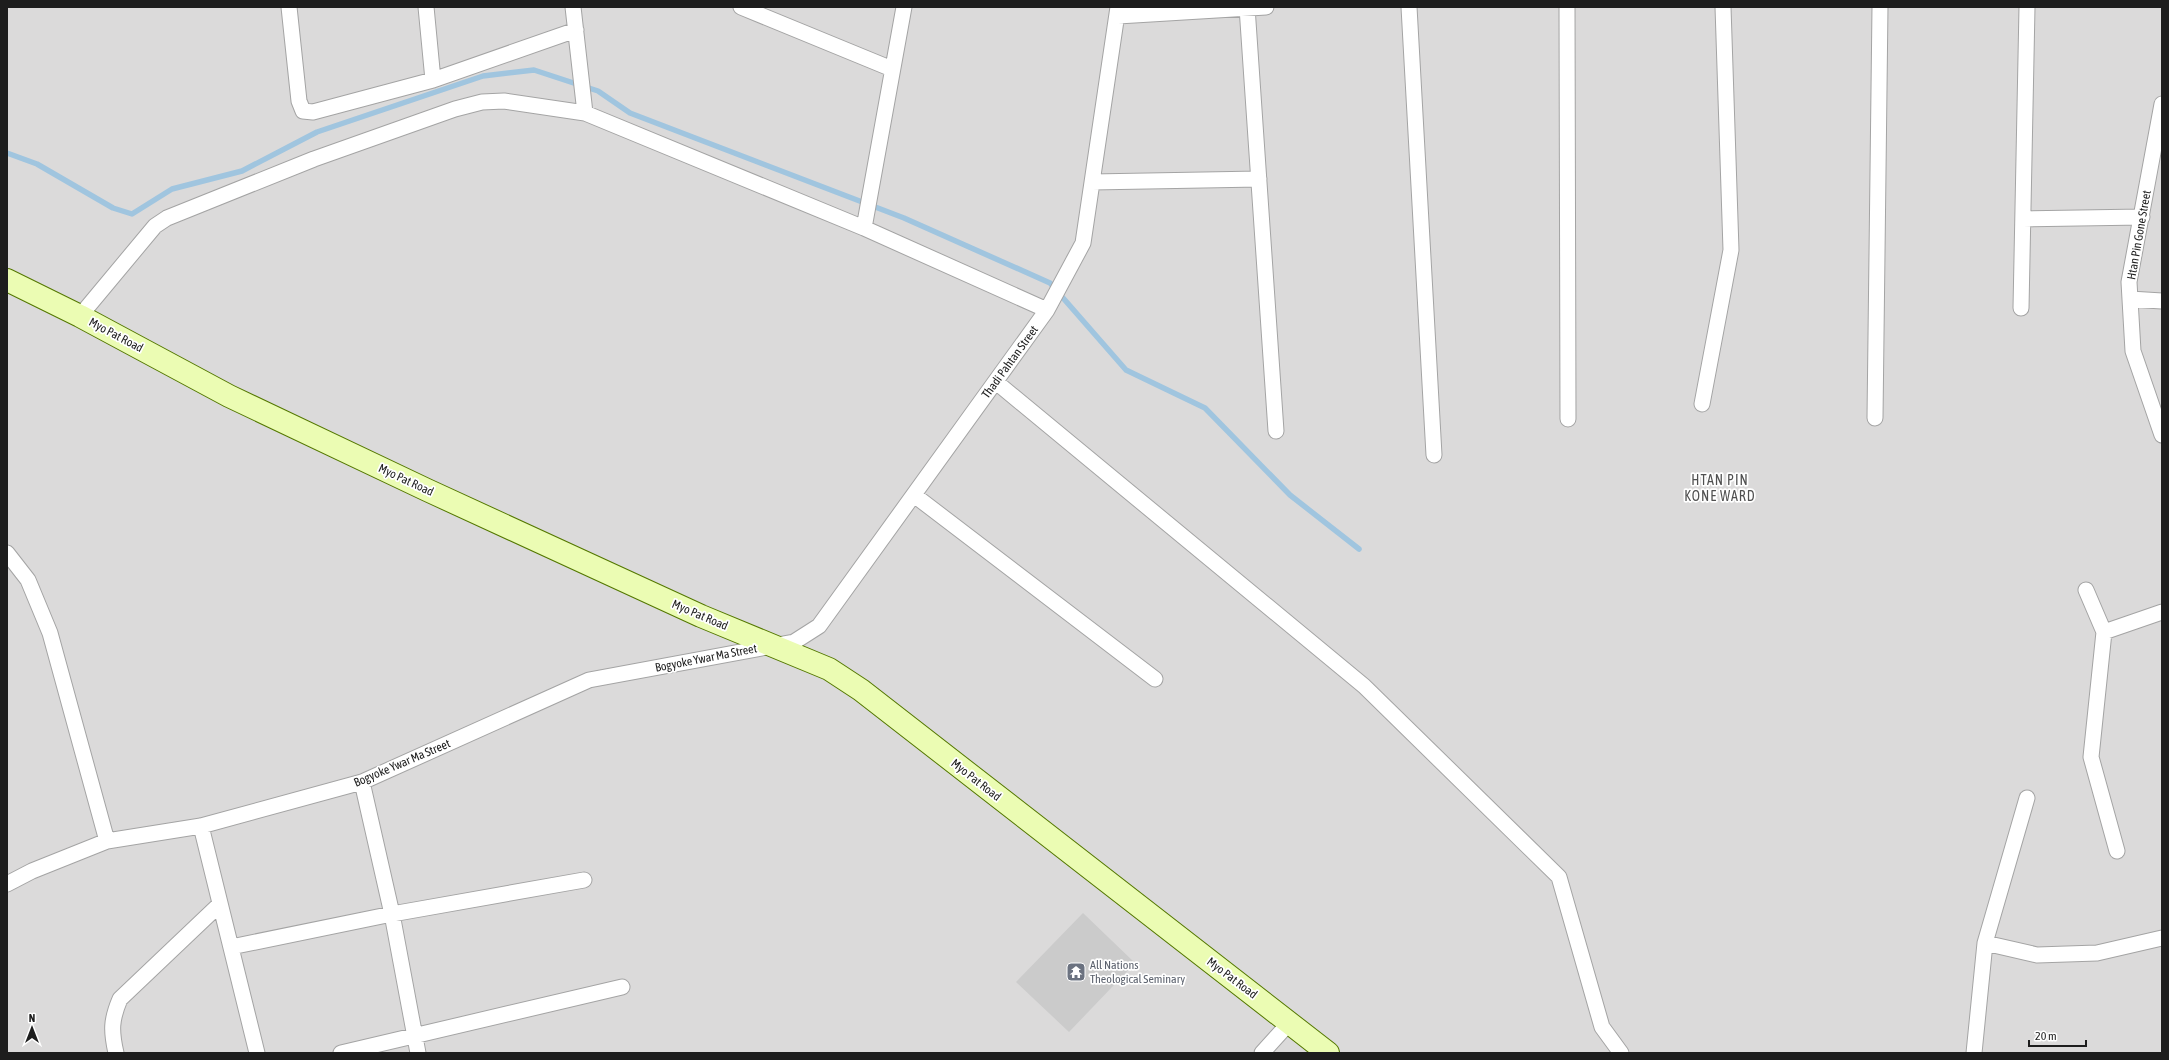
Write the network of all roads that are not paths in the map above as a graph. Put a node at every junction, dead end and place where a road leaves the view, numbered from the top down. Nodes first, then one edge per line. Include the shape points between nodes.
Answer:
1 (289, 7) edge
2 (426, 7) edge
3 (573, 7) edge
4 (741, 7) edge
5 (904, 7) edge
6 (1266, 7) edge
7 (1409, 7) edge
8 (1567, 7) edge
9 (1723, 7) edge
10 (1880, 7) edge
11 (2027, 7) edge
12 (1247, 8) edge
13 (1118, 12) edge
14 (576, 30) junction
15 (892, 69) junction
16 (433, 80) junction
17 (2162, 104) edge
18 (584, 113) junction
19 (1258, 179) junction
20 (1092, 182) junction
21 (2142, 217) junction
22 (2023, 219) junction
23 (864, 228) junction
24 (7, 280) edge
25 (2130, 299) junction
26 (2162, 301) edge
27 (2021, 308) dead end
28 (1048, 310) junction
29 (80, 316) junction
30 (996, 382) junction
31 (1702, 404) dead end
32 (1875, 418) dead end
33 (1568, 419) dead end
34 (1276, 431) dead end
35 (2162, 435) edge
36 (1434, 455) dead end
37 (914, 495) junction
38 (7, 553) edge
39 (2086, 590) dead end
40 (2162, 612) edge
41 (2104, 632) junction
42 (772, 646) junction
43 (1155, 680) dead end
44 (362, 782) junction
45 (2026, 798) dead end
46 (201, 826) junction
47 (107, 841) junction
48 (2118, 851) dead end
49 (584, 880) dead end
50 (7, 884) edge
51 (220, 904) junction
52 (392, 914) junction
53 (2162, 938) edge
54 (1985, 943) junction
55 (231, 947) junction
56 (622, 987) dead end
57 (1290, 1022) junction
58 (415, 1036) junction
59 (116, 1053) edge
60 (257, 1053) edge
61 (341, 1053) edge
62 (418, 1053) edge
63 (1262, 1053) edge
64 (1328, 1053) edge
65 (1620, 1053) edge
66 (1974, 1053) edge

1 - 16 street via 302,111 313,112
2 - 16 street
3 - 14 street
4 - 15 street
5 - 15 street
6 - 12 street
7 - 36 street
8 - 33 street
9 - 31 street via 1731,250
10 - 32 street
11 - 22 street
12 - 13 street
12 - 19 street
13 - 20 street, Thadi Pahtan Street
14 - 16 street
14 - 18 street
15 - 23 street
17 - 21 street, Htan Pin Gone Street
18 - 23 street
18 - 29 street via 504,101 482,102 455,109 314,159 167,218 156,226
19 - 20 street
19 - 34 street
20 - 28 street, Thadi Pahtan Street via 1083,243
21 - 22 street
21 - 25 street, Htan Pin Gone Street via 2129,282
22 - 27 street
23 - 28 street
24 - 29 main road, Myo Pat Road
25 - 26 street
25 - 35 street, Htan Pin Gone Street via 2133,351
28 - 30 street, Thadi Pahtan Street
29 - 42 main road, Myo Pat Road via 228,396 701,616
30 - 37 street, Thadi Pahtan Street
30 - 65 street via 1364,686 1559,877 1602,1027
37 - 42 street, Thadi Pahtan Street via 819,626 794,642
37 - 43 street
38 - 47 street via 28,580 50,633
39 - 41 street
40 - 41 street
41 - 48 street via 2091,757
42 - 44 street, Bogyoke Ywar Ma Street via 589,680
42 - 57 main road, Myo Pat Road via 829,669 861,690
44 - 46 street, Bogyoke Ywar Ma Street
44 - 52 street
45 - 54 street
46 - 47 street, Bogyoke Ywar Ma Street
46 - 51 street
47 - 50 street, Bogyoke Ywar Ma Street via 32,871
49 - 52 street
51 - 55 street
51 - 59 street via 120,999 113,1015 112,1034
52 - 55 street
52 - 58 street
53 - 54 street via 2098,953 2037,956
54 - 66 street
55 - 60 street
56 - 58 street
57 - 63 street
57 - 64 main road, Myo Pat Road
58 - 61 street
58 - 62 street

